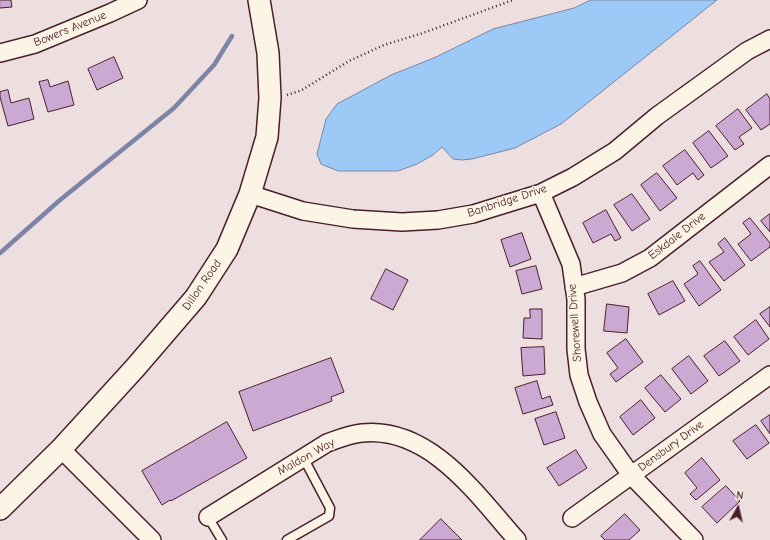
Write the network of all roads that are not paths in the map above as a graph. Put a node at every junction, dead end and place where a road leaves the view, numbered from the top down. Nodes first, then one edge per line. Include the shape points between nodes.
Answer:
1 (138, 0) edge
2 (259, 0) edge
3 (770, 39) edge
4 (0, 52) edge
5 (770, 165) edge
6 (541, 192) junction
7 (250, 194) junction
8 (574, 287) junction
9 (770, 375) edge
10 (61, 449) junction
11 (304, 457) junction
12 (631, 475) junction
13 (0, 509) edge
14 (208, 517) joint
15 (572, 518) dead end
16 (152, 540) edge
17 (222, 540) edge
18 (287, 540) edge
19 (517, 540) edge
20 (694, 540) edge

1 - 4 street, Bowers Avenue via 35,44
2 - 7 street, Dillon Road via 268,53 270,98 266,137
3 - 6 street, Banbridge Drive via 740,55 657,116 615,151 573,177
5 - 8 street, Eskdale Drive via 650,258 622,273
6 - 7 street, Banbridge Drive via 474,214 402,222 353,219 304,211
6 - 8 street, Shorewell Drive via 571,264
7 - 10 street, Dillon Road via 227,249 196,297
8 - 12 street, Shorewell Drive via 579,375 602,434
9 - 12 street, Densbury Drive
10 - 13 street, Dillon Road
10 - 16 street
11 - 14 street, Maldon Way
11 - 18 lane via 330,508 329,516
11 - 19 street, Maldon Way via 327,443 363,433 382,433 414,442 449,465
12 - 15 street, Densbury Drive
12 - 20 street, Shorewell Drive
14 - 17 lane

